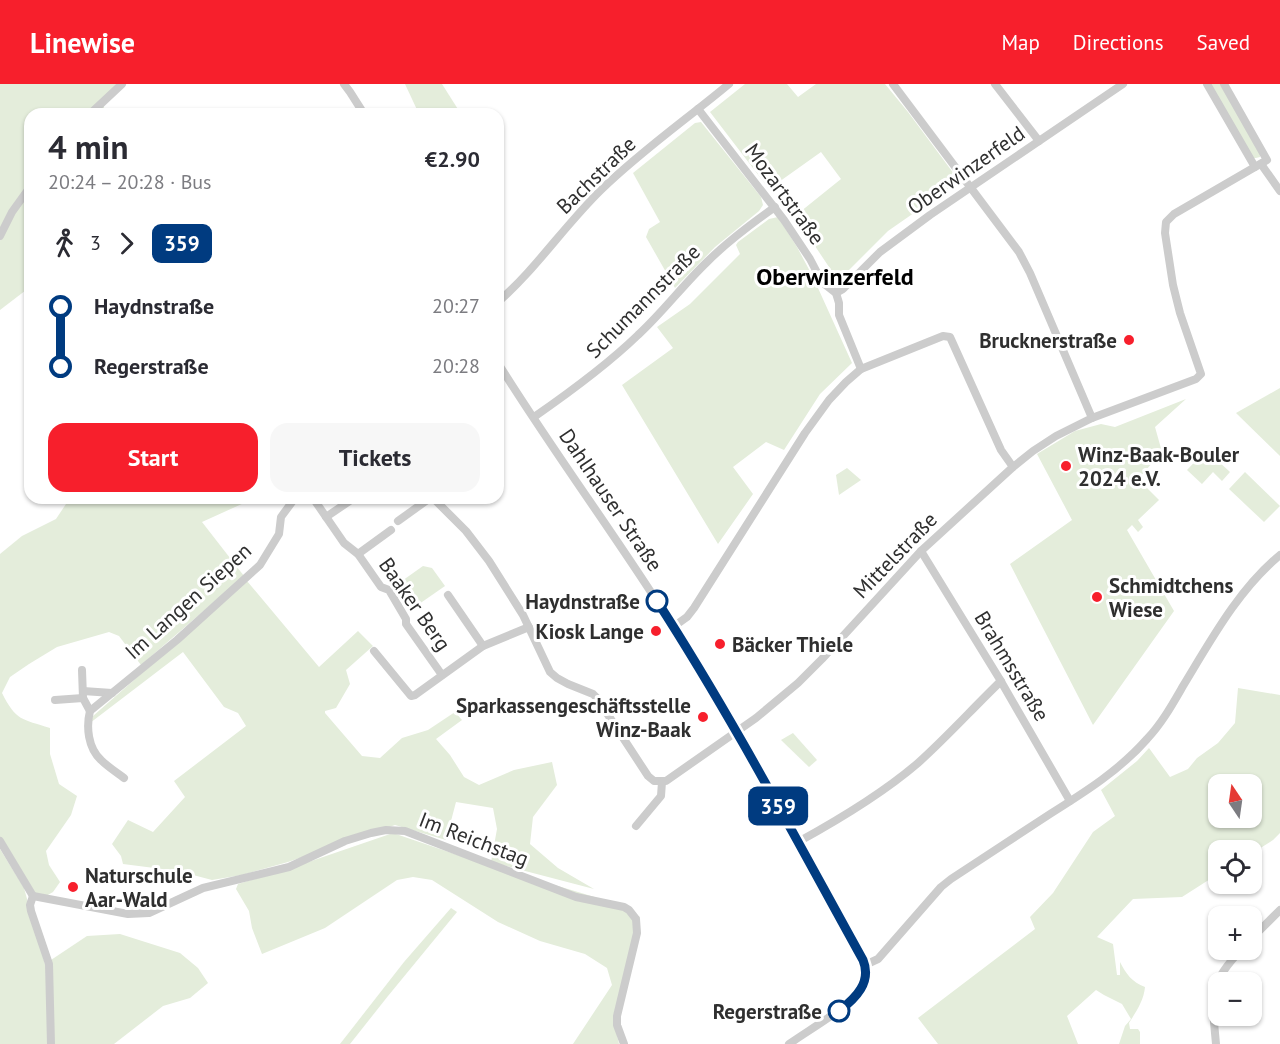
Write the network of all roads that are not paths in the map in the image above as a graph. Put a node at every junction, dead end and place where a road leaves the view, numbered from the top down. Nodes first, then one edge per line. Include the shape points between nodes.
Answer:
1 (122, 84) edge
2 (344, 84) edge
3 (729, 84) edge
4 (893, 84) edge
5 (996, 84) edge
6 (1123, 84) edge
7 (1207, 84) edge
8 (1224, 84) edge
9 (96, 108) edge
10 (360, 108) edge
11 (698, 109) junction
12 (1039, 141) junction
13 (1258, 166) junction
14 (971, 187) junction
15 (1280, 191) edge
16 (24, 195) edge
17 (775, 207) junction
18 (0, 236) edge
19 (836, 293) junction
20 (504, 297) edge
21 (861, 369) junction
22 (504, 372) edge
23 (534, 417) junction
24 (1092, 418) junction
25 (1013, 467) junction
26 (291, 504) edge
27 (316, 504) edge
28 (345, 504) edge
29 (423, 504) edge
30 (438, 504) edge
31 (326, 517) junction
32 (398, 521) dead end
33 (390, 531) dead end
34 (921, 551) junction
35 (358, 554) junction
36 (1280, 555) edge
37 (448, 595) dead end
38 (529, 627) junction
39 (673, 627) junction
40 (483, 646) junction
41 (374, 651) dead end
42 (82, 670) dead end
43 (442, 675) junction
44 (1001, 681) junction
45 (112, 693) junction
46 (83, 694) junction
47 (55, 700) dead end
48 (90, 711) junction
49 (735, 732) junction
50 (124, 778) dead end
51 (662, 782) junction
52 (1070, 801) junction
53 (636, 826) dead end
54 (0, 841) edge
55 (798, 842) junction
56 (33, 896) junction
57 (1280, 910) edge
58 (1262, 928) edge
59 (1231, 960) edge
60 (865, 965) junction
61 (51, 1044) edge
62 (624, 1044) edge
63 (789, 1044) edge
64 (1216, 1044) edge

1 - 9 street
2 - 10 street
3 - 11 street, Bachstraße
4 - 14 street
5 - 12 street
6 - 12 street, Oberwinzerfeld
7 - 13 street
8 - 13 street via 1267,160
11 - 17 street, Mozartstraße
11 - 20 street, Bachstraße via 599,192
12 - 14 street, Oberwinzerfeld
13 - 15 street
13 - 24 street, Mittelstraße via 1166,222 1173,285 1201,374
14 - 19 street, Oberwinzerfeld via 886,247
14 - 24 street via 1025,263
16 - 18 street
17 - 19 street, Mozartstraße via 822,282
17 - 23 street, Schumannstraße via 713,256 619,354
19 - 21 street via 839,315
21 - 25 street via 943,336 950,337 998,445
21 - 39 street via 825,405 694,608
22 - 23 street, Dahlhauser Straße
23 - 39 street, Dahlhauser Straße
24 - 25 street, Mittelstraße via 1056,436
25 - 34 street, Mittelstraße
26 - 45 street, Im Langen Siepen via 281,517 279,534 260,565
27 - 31 street, Baaker Berg
28 - 31 street
29 - 32 street
30 - 38 street via 489,561
31 - 35 street, Baaker Berg via 344,543
33 - 35 street, Baaker Berg
34 - 44 street, Brahmsstraße
34 - 49 street, Mittelstraße via 805,678
35 - 43 street, Baaker Berg via 381,587 389,590 406,624
36 - 52 street via 1229,613 1148,739 1113,772
37 - 40 street, Baaker Berg
38 - 40 street, Baaker Berg
38 - 51 street via 550,672 593,694 648,776
39 - 49 street, Dahlhauser Straße
40 - 43 street, Baaker Berg
41 - 43 street, Baaker Berg via 411,696
42 - 46 street
44 - 52 street, Brahmsstraße
44 - 55 street via 897,780
45 - 46 street
45 - 48 street, Im Langen Siepen
46 - 47 street
46 - 48 street
48 - 50 street via 87,722 92,748 99,759
49 - 51 street, Mittelstraße
49 - 55 street, Dahlhauser Straße
51 - 53 street via 661,796
52 - 60 street via 941,887 878,959
54 - 56 street
55 - 60 street, Dahlhauser Straße
56 - 61 street via 31,911 49,964
56 - 62 street, Im Reichstag via 128,914 149,913 203,888 289,867 362,835 405,831 549,888 629,910 636,919 637,933 617,1016
57 - 58 street
59 - 64 street via 1214,990
60 - 63 street via 866,975 858,994

